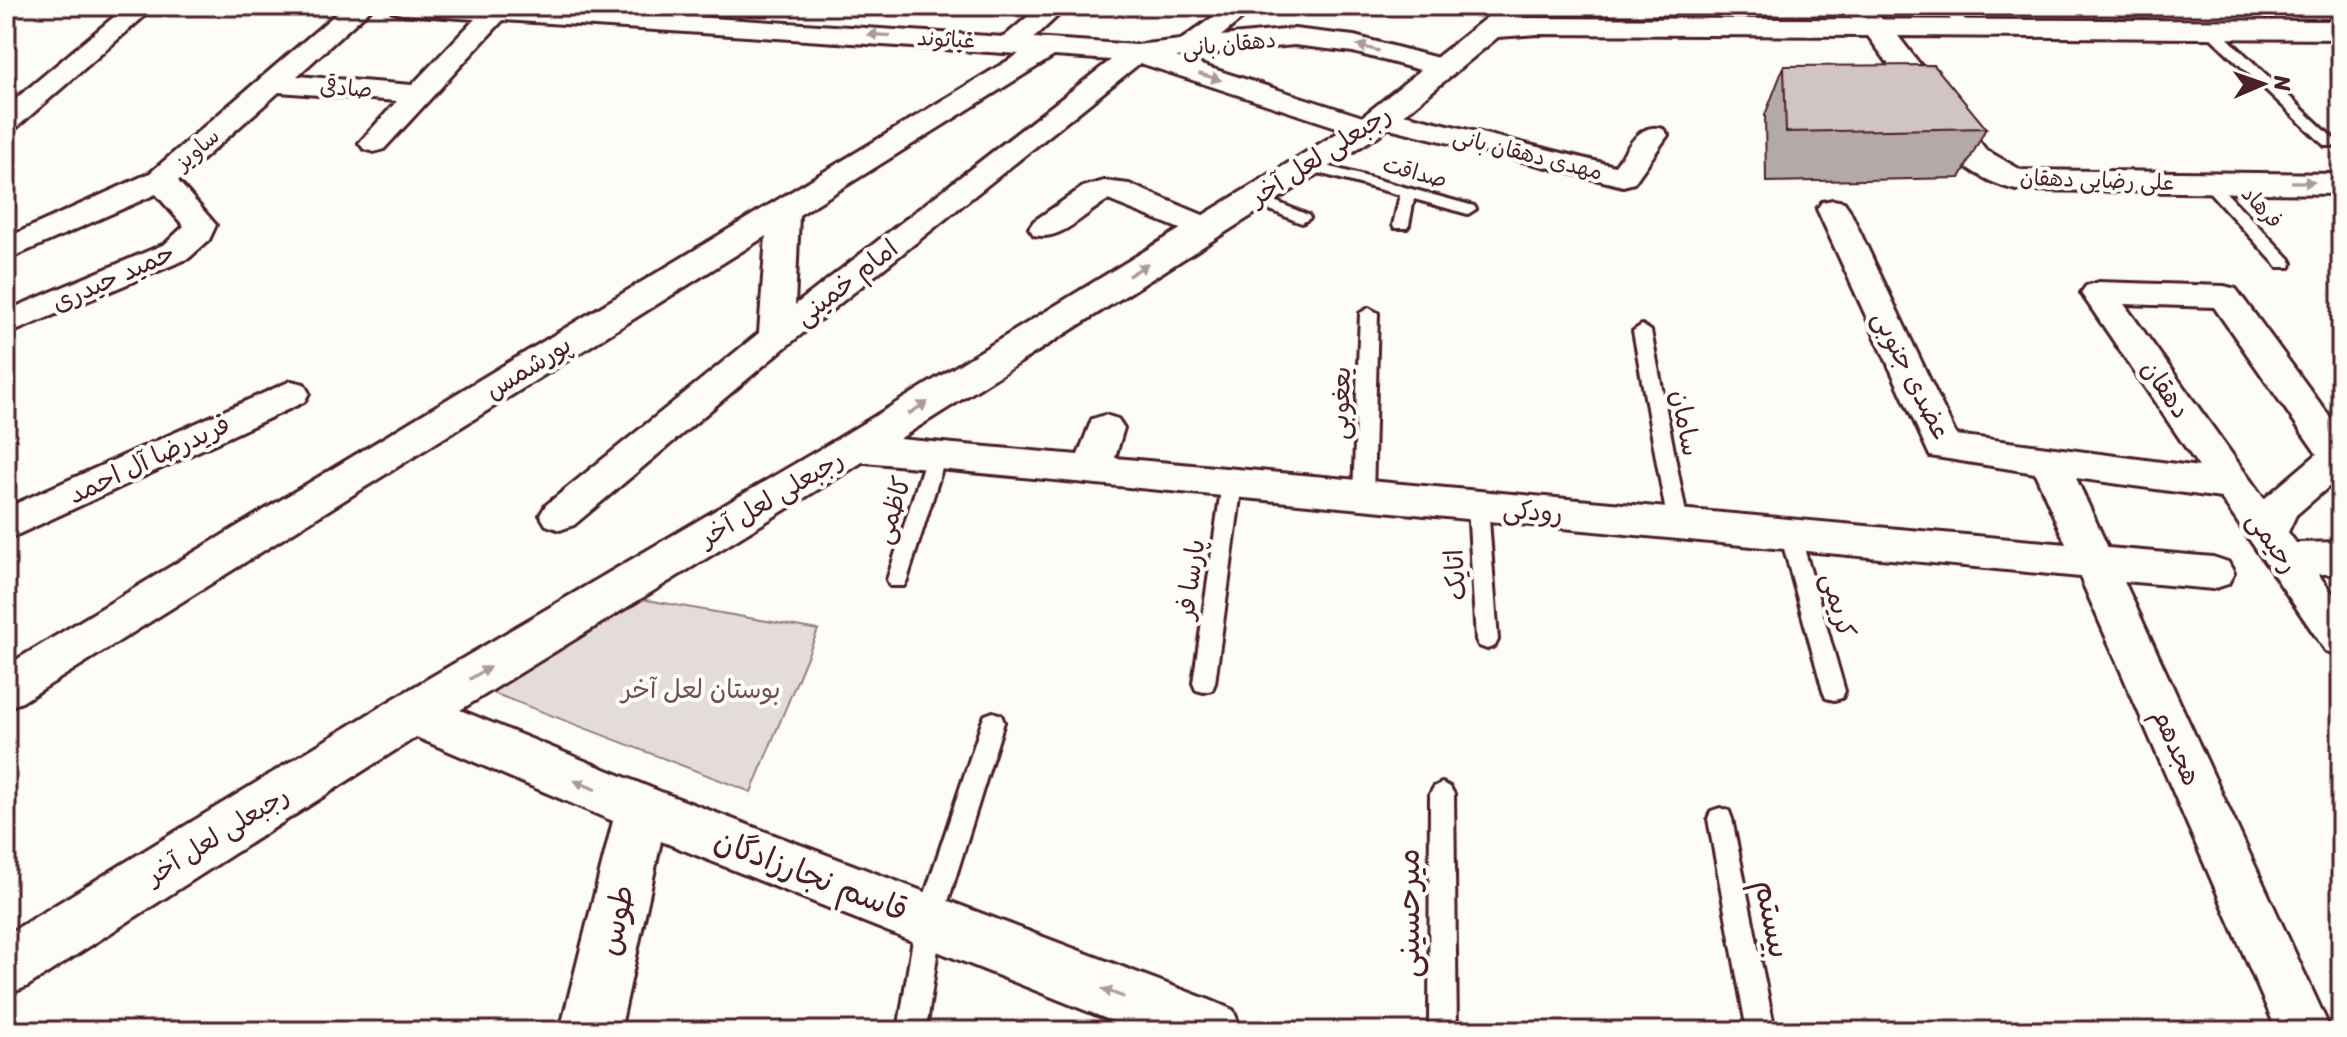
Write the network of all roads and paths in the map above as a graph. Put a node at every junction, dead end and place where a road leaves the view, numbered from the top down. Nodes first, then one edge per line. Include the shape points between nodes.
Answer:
1 (143, 6) edge
2 (361, 6) edge
3 (401, 6) edge
4 (863, 6) edge
5 (1055, 6) edge
6 (1244, 6) edge
7 (1519, 6) edge
8 (1944, 6) edge
9 (484, 9) edge
10 (636, 13) edge
11 (1866, 17) edge
12 (1967, 28) junction
13 (1492, 29) junction
14 (2210, 29) junction
15 (2341, 30) edge
16 (840, 32) junction
17 (1013, 43) junction
18 (1051, 46) junction
19 (1163, 55) junction
20 (1443, 68) junction
21 (273, 83) junction
22 (419, 94) junction
23 (6, 122) edge
24 (1376, 123) junction
25 (1653, 135) dead end
26 (374, 143) dead end
27 (2330, 143) dead end
28 (1305, 165) junction
29 (161, 180) junction
30 (2208, 182) junction
31 (2341, 184) edge
32 (1408, 193) junction
33 (1255, 198) junction
34 (1468, 209) dead end
35 (1833, 209) dead end
36 (784, 210) junction
37 (1302, 218) dead end
38 (1401, 225) dead end
39 (1045, 228) dead end
40 (1206, 228) junction
41 (6, 250) edge
42 (2284, 263) dead end
43 (1369, 313) dead end
44 (6, 324) edge
45 (1642, 331) dead end
46 (776, 337) junction
47 (291, 393) dead end
48 (1105, 428) dead end
49 (854, 448) junction
50 (936, 456) junction
51 (2050, 463) junction
52 (1092, 470) junction
53 (1232, 483) junction
54 (2233, 485) junction
55 (1363, 495) junction
56 (1478, 506) junction
57 (560, 515) dead end
58 (1678, 524) junction
59 (6, 525) edge
60 (1790, 534) junction
61 (2276, 547) junction
62 (2341, 558) edge
63 (2094, 562) junction
64 (2213, 573) dead end
65 (897, 580) dead end
66 (2341, 639) edge
67 (1487, 640) dead end
68 (1204, 683) dead end
69 (6, 689) edge
70 (1834, 691) dead end
71 (413, 713) junction
72 (993, 722) dead end
73 (1442, 794) dead end
74 (642, 809) junction
75 (1720, 819) dead end
76 (929, 921) junction
77 (17, 968) edge
78 (1209, 1030) edge
79 (590, 1031) edge
80 (912, 1031) edge
81 (1443, 1031) edge
82 (1761, 1031) edge
83 (2304, 1031) edge

1 - 23 street
2 - 21 street, ساویز
3 - 9 street, غیاثوند
4 - 16 street
5 - 17 street
6 - 19 street, امام خمینی
7 - 13 street, رجبعلی لعل آخر
8 - 12 lane
9 - 10 street, غیاثوند
9 - 22 street, صادقی
10 - 16 street, غیاثوند
11 - 12 street
11 - 13 street
11 - 30 street, علی رضایی دهقان via 1974,157 1996,172 2027,182
12 - 14 street
13 - 20 street, رجبعلی لعل آخر
14 - 15 street
14 - 27 lane
17 -> 16 street, غیاثوند
17 - 18 street, دهقان بانی
18 - 19 street, دهقان بانی
18 - 36 street, پورشمس
20 -> 19 street, دهقان بانی via 1354,44 1294,37
19 -> 24 street
19 - 46 street, امام خمینی
20 - 24 street, رجبعلی لعل آخر
21 - 22 street, صادقی
21 - 29 street, ساویز
22 - 26 street, صادقی
24 - 25 street, مهدی دهقان بانی via 1623,177
24 - 28 street, رجبعلی لعل آخر
28 - 32 lane, صداقت
28 - 33 street, رجبعلی لعل آخر
29 - 41 street, ساویز
29 - 44 street, حمید حیدری via 200,225 190,242
30 -> 31 street, علی رضایی دهقان
30 - 42 lane, فرهاد
32 - 34 lane, صداقت
32 - 38 lane
33 - 37 lane
33 - 40 street, رجبعلی لعل آخر
35 - 51 street, عضدی جنوبی via 1943,447
36 - 46 street
36 - 69 street, پورشمس
39 - 40 street via 1104,190
49 -> 40 street, رجبعلی لعل آخر
43 - 55 lane, یعغوبی
45 - 58 lane, سامان
46 - 57 street, امام خمینی
47 - 59 street, فریدرضا آل احمد
48 - 52 street
49 - 50 street, رودکی
71 -> 49 street, رجبعلی لعل آخر
50 - 52 street, رودکی
50 - 65 lane, کاظمی
51 - 54 street
51 - 63 street, هجدهم
52 - 53 street, رودکی
53 - 55 street, رودکی
53 - 68 lane, پارسا فر
54 - 61 street, رحیمی
54 - 61 street, دهقان via 2098,293 2224,297 2339,457 2280,506
55 - 56 street, رودکی
56 - 58 street, رودکی
56 - 67 lane, اتایک
58 - 60 street, رودکی
60 - 63 street, رودکی
60 - 70 lane, کریمی
61 - 62 street
61 - 66 street, رحیمی
63 - 64 street, رودکی
63 - 83 street, هجدهم
74 -> 71 street, قاسم نجارزادگان
71 - 77 street, رجبعلی لعل آخر
72 - 76 lane
73 - 81 lane, میرحسینی
74 - 76 street, قاسم نجارزادگان
74 - 79 street, طوس
75 - 82 lane, بیستم
78 -> 76 street, قاسم نجارزادگان
76 - 80 lane

